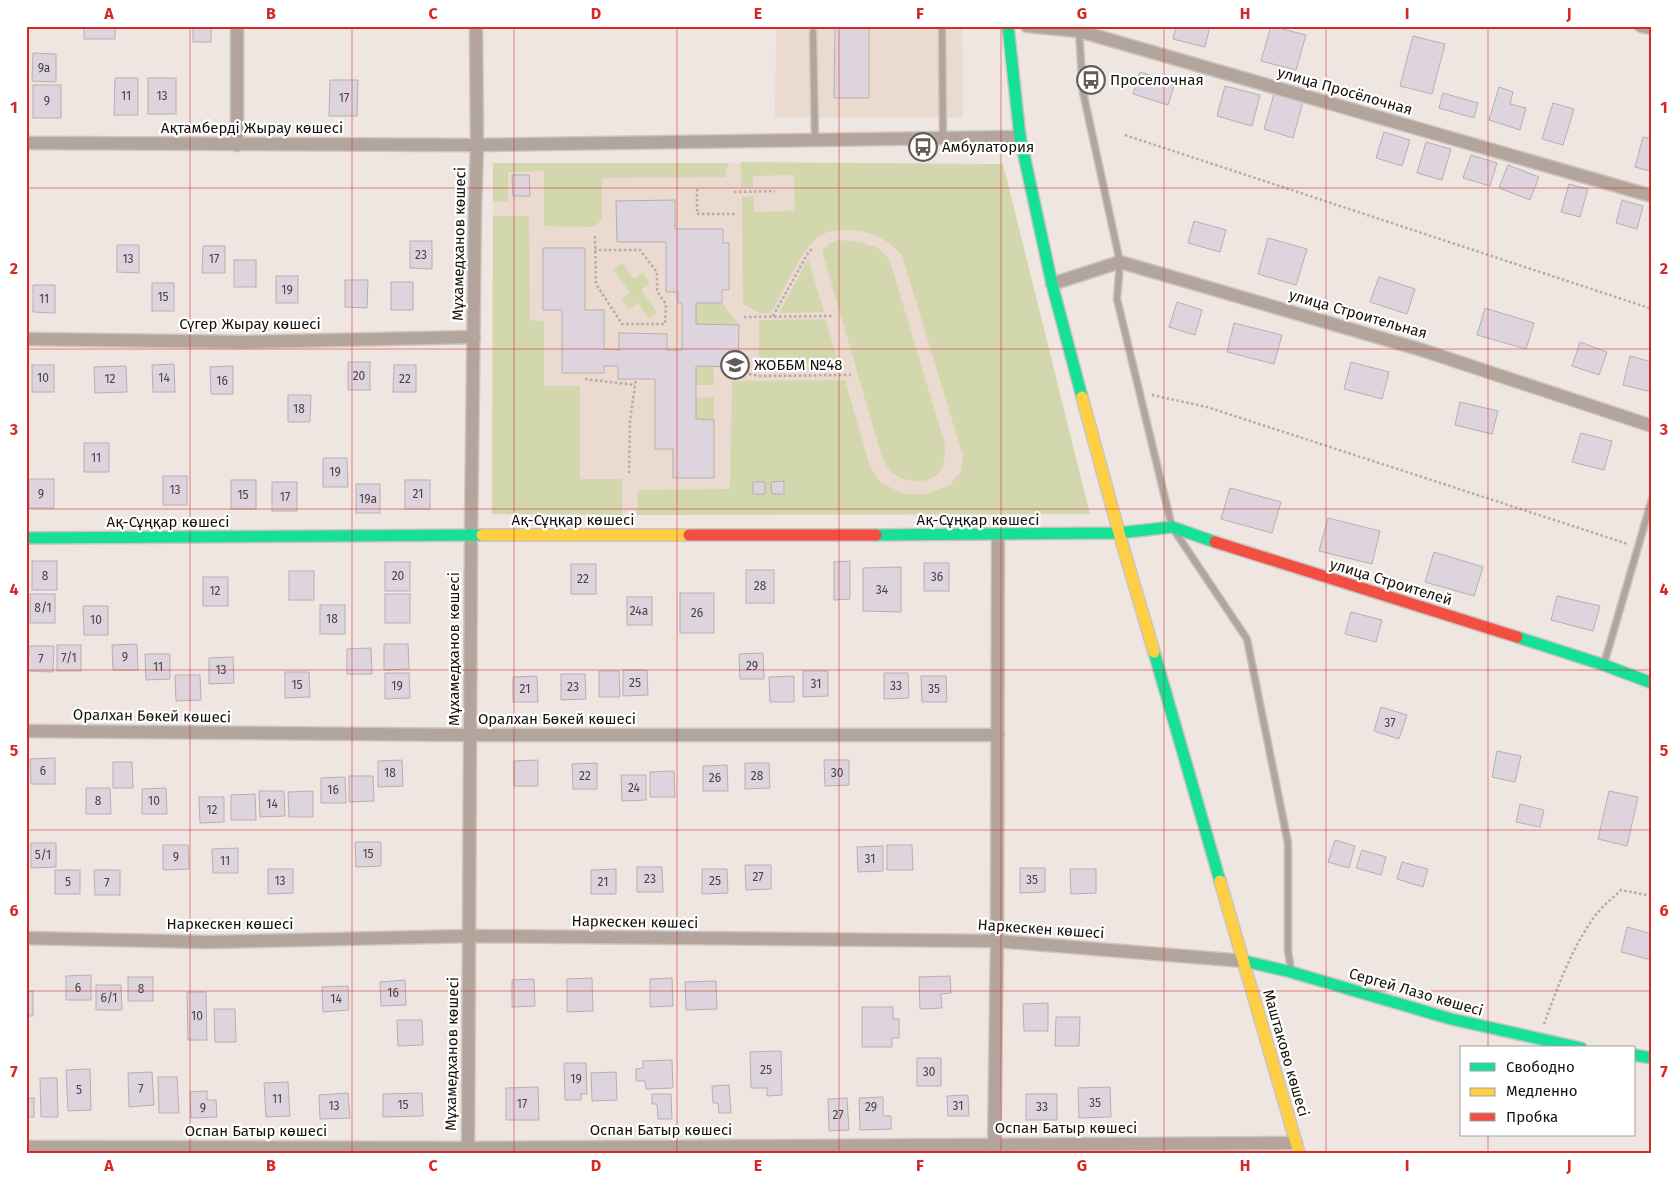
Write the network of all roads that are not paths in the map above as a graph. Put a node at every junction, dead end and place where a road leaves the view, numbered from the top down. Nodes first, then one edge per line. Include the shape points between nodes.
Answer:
1 (238, 26) edge
2 (476, 26) edge
3 (942, 26) edge
4 (1008, 26) edge
5 (1027, 26) edge
6 (1640, 26) edge
7 (1652, 28) edge
8 (1079, 31) junction
9 (813, 32) dead end
10 (1020, 137) junction
11 (943, 139) junction
12 (815, 141) junction
13 (26, 143) edge
14 (237, 145) junction
15 (477, 145) junction
16 (1652, 196) edge
17 (1120, 262) junction
18 (1052, 284) junction
19 (474, 337) junction
20 (26, 339) edge
21 (1652, 426) edge
22 (1652, 499) edge
23 (1172, 527) junction
24 (1119, 533) junction
25 (471, 535) junction
26 (998, 535) junction
27 (26, 538) edge
28 (1604, 665) junction
29 (1652, 683) edge
30 (26, 731) edge
31 (998, 734) junction
32 (470, 735) junction
33 (470, 936) junction
34 (26, 938) edge
35 (997, 941) junction
36 (1244, 961) junction
37 (1291, 972) junction
38 (1571, 1046) edge
39 (1636, 1056) edge
40 (1652, 1058) edge
41 (26, 1147) edge
42 (1297, 1148) edge
43 (994, 1149) edge
44 (468, 1150) edge

1 - 14 street
2 - 15 street, Мұхамедханов көшесі
3 - 11 lane
4 - 10 street, Маштаково көшесі
5 - 8 street, улица Просёлочная
6 - 7 street
8 - 16 street, улица Просёлочная
8 - 17 lane via 1083,92
9 - 12 lane
10 - 11 street, Ақтамберді Жырау көшесі
10 - 18 street, Маштаково көшесі
11 - 12 street, Ақтамберді Жырау көшесі
12 - 15 street, Ақтамберді Жырау көшесі
13 - 14 street, Ақтамберді Жырау көшесі
14 - 15 street, Ақтамберді Жырау көшесі
15 - 19 street, Мұхамедханов көшесі
17 - 18 street
17 - 21 street, улица Строительная via 1422,350
17 - 23 lane via 1117,298
18 - 24 street, Маштаково көшесі
19 - 20 street, Сүгер Жырау көшесі via 246,342
19 - 25 street, Мұхамедханов көшесі
22 - 28 lane
23 - 24 street, улица Строителей
23 - 28 street, улица Строителей
23 - 37 lane via 1246,639 1288,843 1288,951
24 - 26 street, Ақ-Сұңқар көшесі
24 - 36 street, Маштаково көшесі
25 - 26 street, Ақ-Сұңқар көшесі
25 - 27 street, Ақ-Сұңқар көшесі
25 - 32 street, Мұхамедханов көшесі
26 - 31 street
28 - 29 street, улица Строителей
30 - 32 street, Оралхан Бөкей көшесі
31 - 32 street, Оралхан Бөкей көшесі
31 - 35 street
32 - 33 street, Мұхамедханов көшесі
33 - 34 street, Наркескен көшесі via 207,942
33 - 35 street, Наркескен көшесі
33 - 44 street, Мұхамедханов көшесі
35 - 36 street, Наркескен көшесі
35 - 43 street
36 - 37 street, Сергей Лазо көшесі
36 - 42 street, Маштаково көшесі
37 - 38 street, Сергей Лазо көшесі via 1451,1019
39 - 40 street
41 - 44 street, Оспан Батыр көшесі
42 - 43 street, Оспан Батыр көшесі
43 - 44 street, Оспан Батыр көшесі

